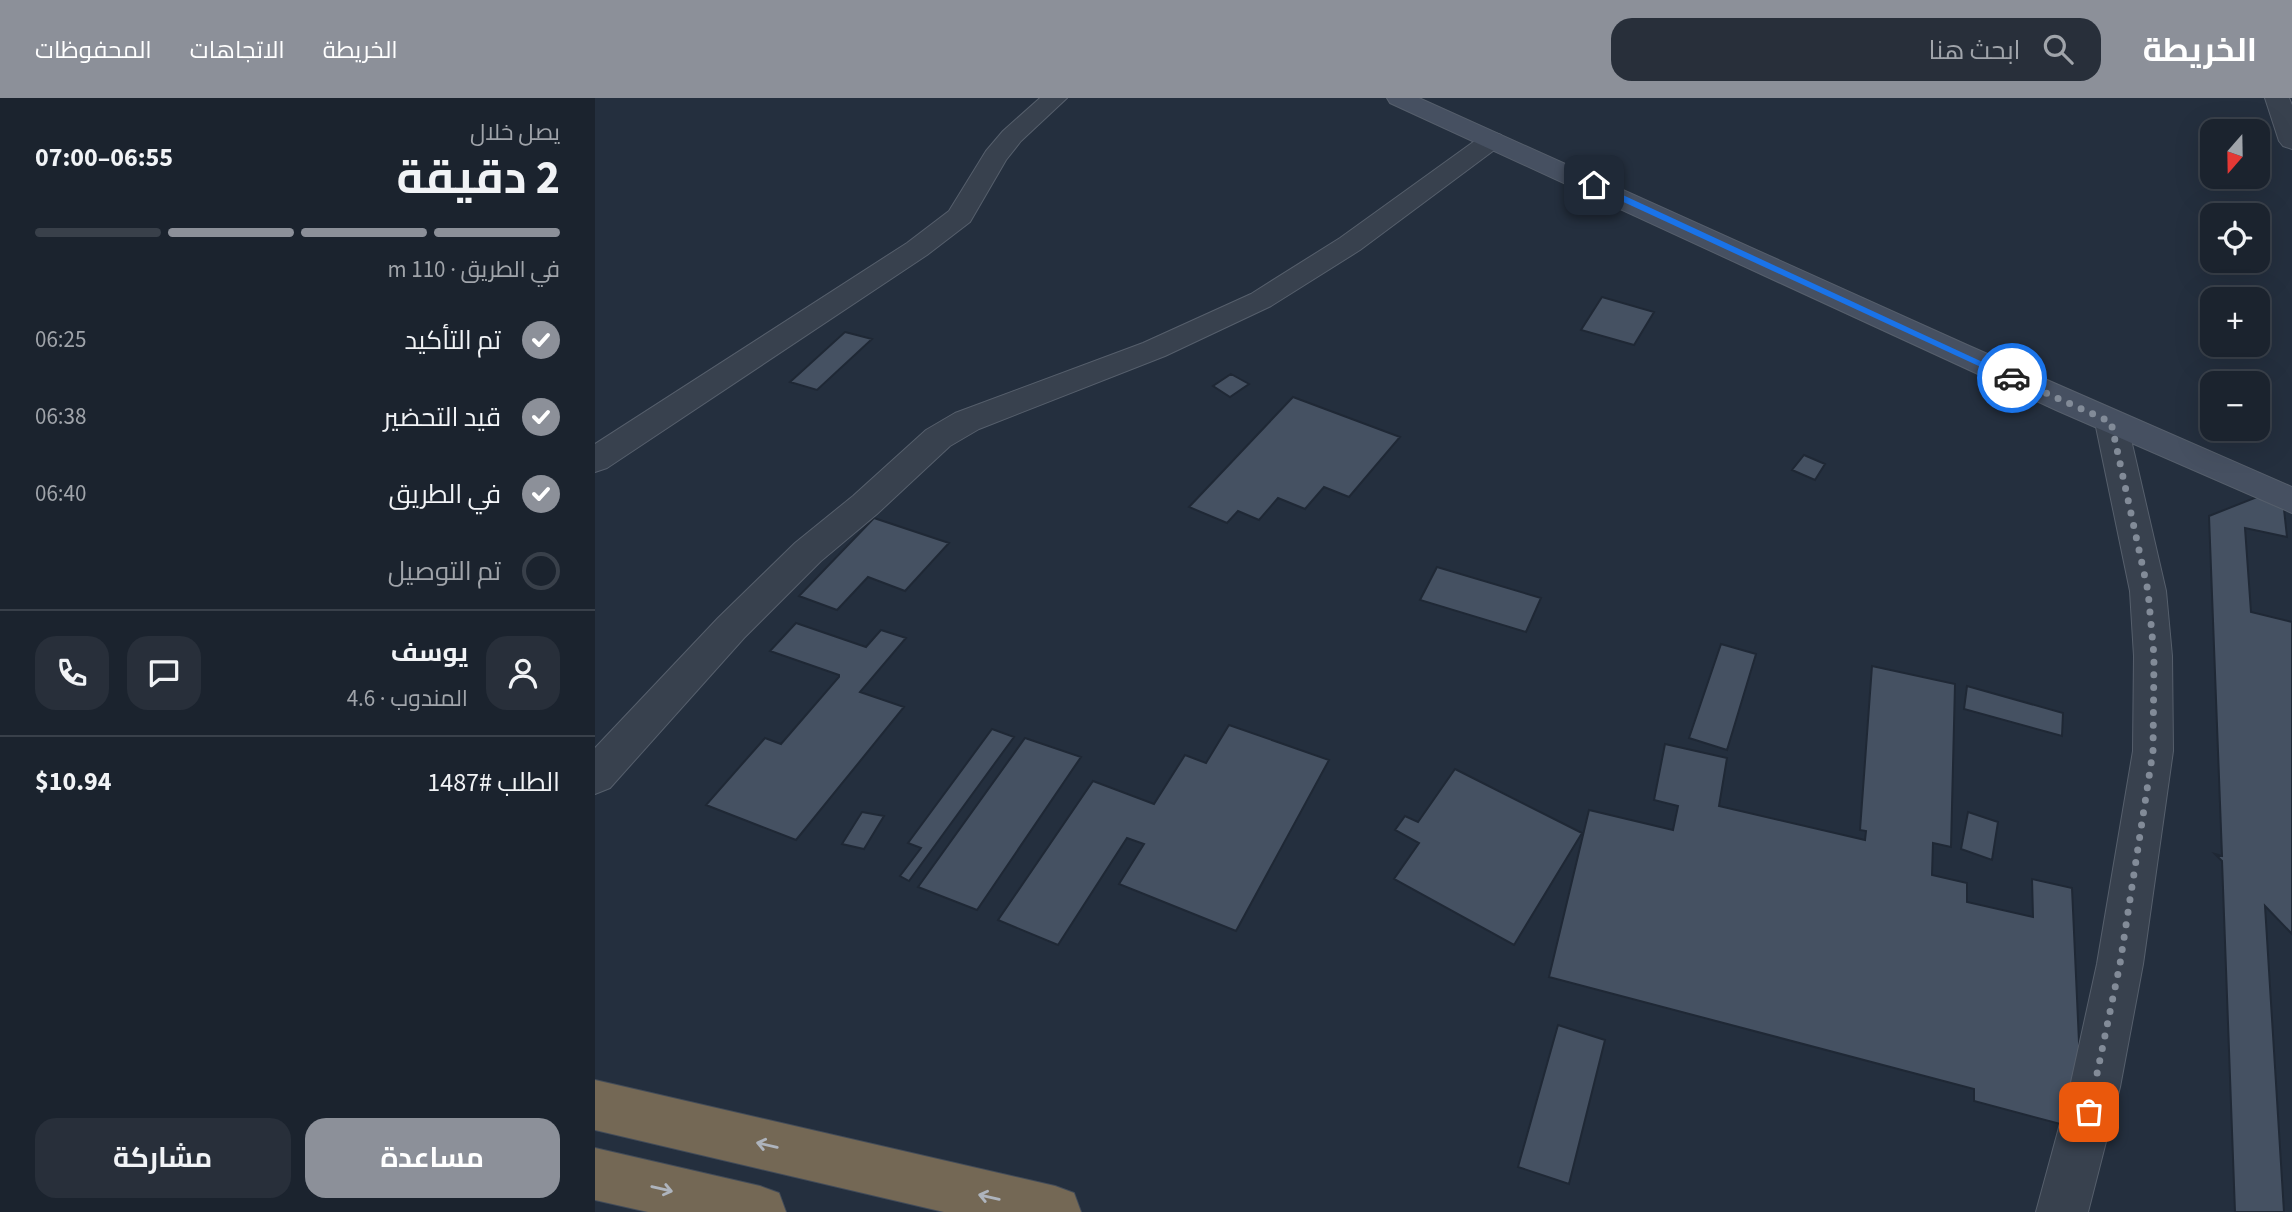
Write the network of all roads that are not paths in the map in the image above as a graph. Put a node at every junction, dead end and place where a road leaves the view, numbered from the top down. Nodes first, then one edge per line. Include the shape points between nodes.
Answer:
1 (1055, 98) edge
2 (1399, 98) edge
3 (2283, 106) edge
4 (1492, 140) junction
5 (2292, 141) edge
6 (2111, 422) junction
7 (595, 460) edge
8 (2292, 501) edge
9 (595, 776) edge
10 (595, 1105) edge
11 (595, 1174) edge
12 (760, 1212) edge
13 (1055, 1212) edge
14 (2062, 1212) edge

1 - 7 street via 1012,135 960,216 917,249
2 - 4 street
3 - 5 street
4 - 6 street
4 - 9 street via 1372,228 1261,300 1195,331 967,421 938,438 808,552
6 - 8 street
6 - 14 street via 2148,591 2154,656 2153,751 2120,964 2095,1087
13 -> 10 highway
11 -> 12 highway

